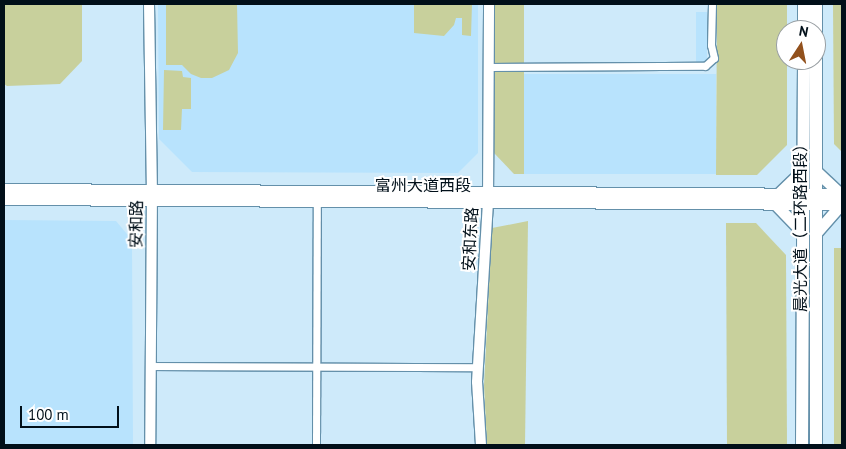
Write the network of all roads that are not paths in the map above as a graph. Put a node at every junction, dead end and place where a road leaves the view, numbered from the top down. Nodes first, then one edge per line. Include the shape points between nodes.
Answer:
1 (149, 4) edge
2 (489, 4) edge
3 (712, 4) edge
4 (804, 4) edge
5 (816, 4) edge
6 (804, 20) edge
7 (489, 67) junction
8 (805, 70) edge
9 (810, 170) junction
10 (4, 189) edge
11 (152, 195) junction
12 (488, 197) junction
13 (4, 199) edge
14 (777, 199) junction
15 (810, 199) junction
16 (842, 199) edge
17 (318, 201) junction
18 (809, 233) junction
19 (150, 366) junction
20 (316, 366) junction
21 (478, 367) junction
22 (150, 445) edge
23 (316, 445) edge
24 (482, 445) edge
25 (802, 445) edge
26 (816, 445) edge

1 - 11 street, 安和路
2 - 7 street, 安和东路
3 - 7 street via 711,45 714,58 705,66
4 - 6 highway
5 - 9 highway, 晨光大道（二环路西段）
7 - 12 street, 安和东路
8 - 9 highway, 晨光大道（二环路西段）
9 - 14 main road
9 - 15 highway, 晨光大道（二环路西段）
9 - 16 main road
10 - 11 main road, 富州大道西段
11 - 12 main road, 富州大道西段
11 - 13 main road, 富州大道西段
11 - 17 main road, 富州大道西段
11 - 19 street, 安和路
12 - 14 main road, 富州大道西段
12 - 17 main road, 富州大道西段
12 - 21 street, 安和东路
14 - 15 main road, 富州大道西段
14 - 18 main road
15 - 16 main road, 富州大道西段
15 - 18 highway, 晨光大道（二环路西段）
16 - 18 main road
17 - 20 street
18 - 25 highway, 晨光大道（二环路西段）
18 - 26 highway, 晨光大道（二环路西段）
19 - 20 street
19 - 22 street, 安和路
20 - 21 street
20 - 23 street
21 - 24 street, 安和东路

